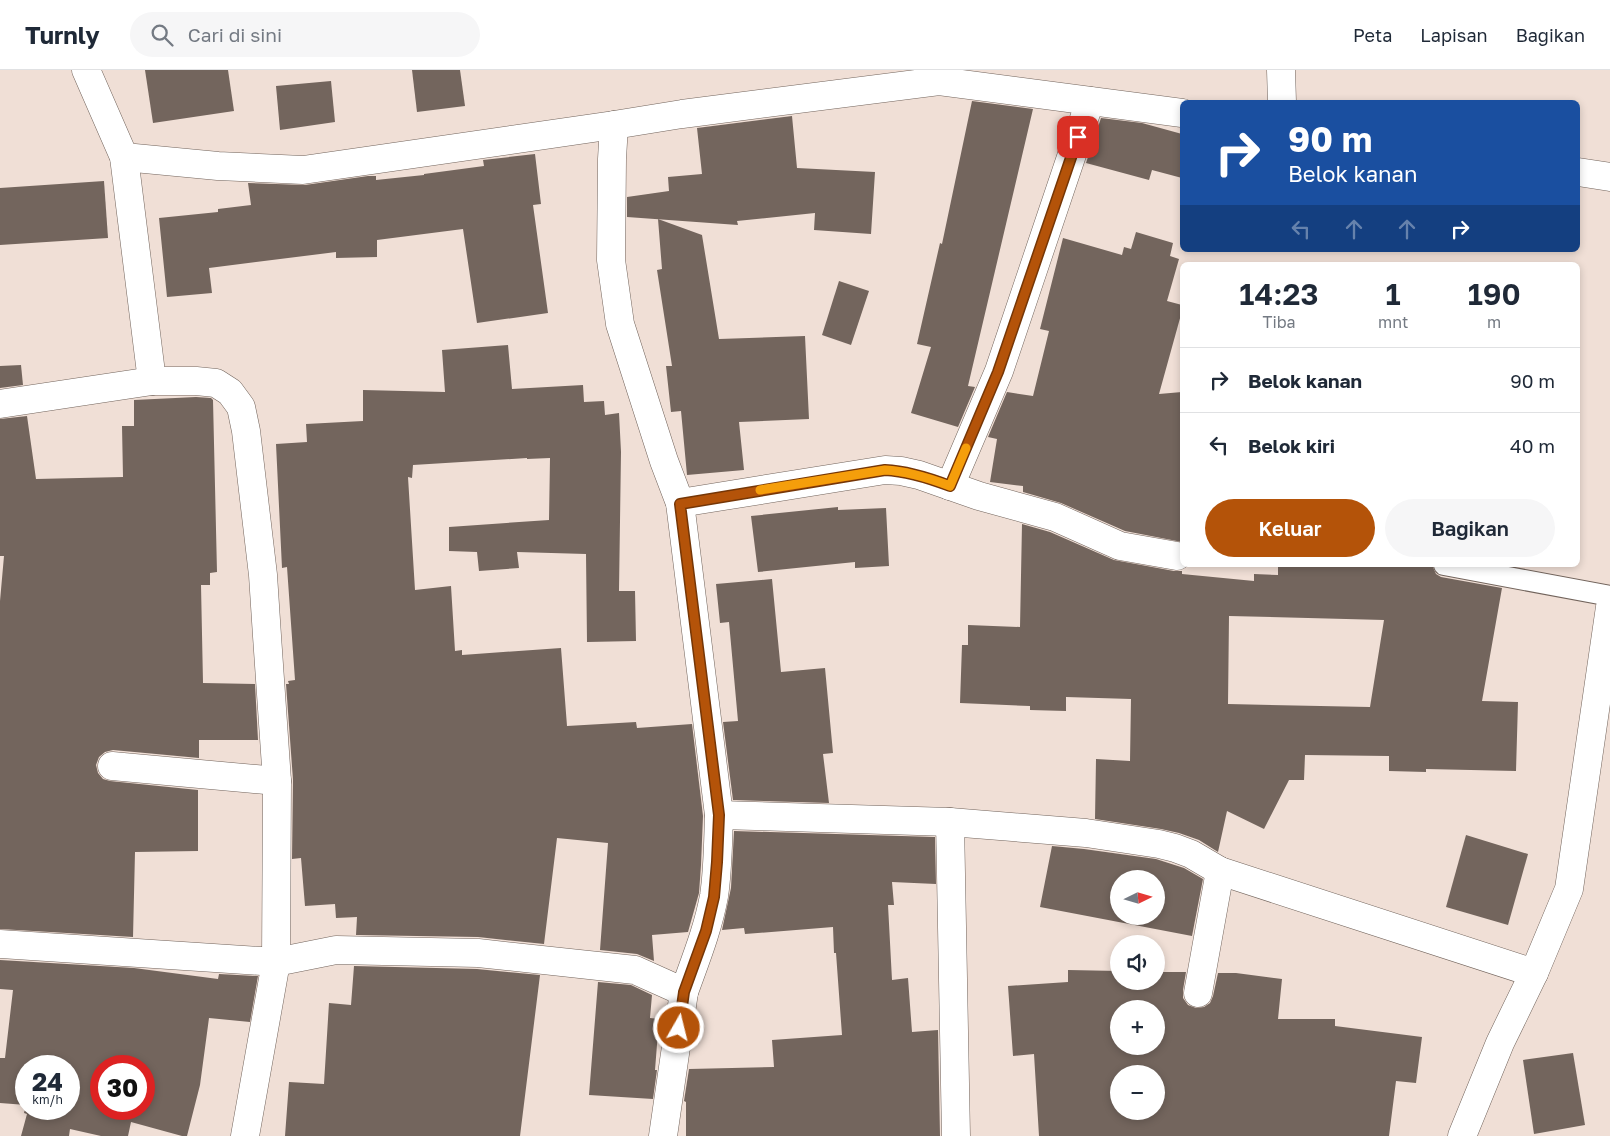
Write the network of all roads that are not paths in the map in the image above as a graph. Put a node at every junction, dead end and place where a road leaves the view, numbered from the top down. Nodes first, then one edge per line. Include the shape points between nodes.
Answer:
1 (86, 70) edge
2 (1281, 70) edge
3 (938, 76) edge
4 (1282, 100) edge
5 (1090, 101) junction
6 (1180, 113) edge
7 (614, 125) junction
8 (124, 157) junction
9 (1580, 172) edge
10 (1610, 177) edge
11 (152, 381) junction
12 (0, 404) edge
13 (950, 486) junction
14 (680, 504) junction
15 (1177, 556) dead end
16 (1455, 567) edge
17 (1610, 596) edge
18 (1610, 608) edge
19 (112, 766) dead end
20 (277, 781) junction
21 (719, 815) junction
22 (950, 822) junction
23 (1220, 871) junction
24 (0, 944) edge
25 (276, 962) junction
26 (1534, 973) junction
27 (684, 992) junction
28 (1198, 993) dead end
29 (245, 1136) edge
30 (663, 1136) edge
31 (956, 1136) edge
32 (1462, 1136) edge

1 - 8 street
2 - 4 street
3 - 5 street
3 - 7 street
5 - 6 street
5 - 13 street via 998,372
7 - 8 street via 303,170
7 - 14 street via 611,260 620,324
8 - 11 street
9 - 10 street
11 - 12 street
11 - 20 street via 216,383 230,392 241,407 263,574
13 - 14 street via 920,475 885,470
13 - 15 street via 1055,517 1120,546
14 - 21 street
16 - 17 lane
18 - 26 street via 1569,889
19 - 20 street
20 - 25 street
21 - 22 street
21 - 27 street via 714,897 706,931
22 - 23 street via 1086,833 1159,844 1191,854
22 - 31 street
23 - 26 street
23 - 28 street
24 - 25 street
25 - 27 street via 336,950 478,953 635,970
25 - 29 street
26 - 32 street via 1500,1043
27 - 30 street

